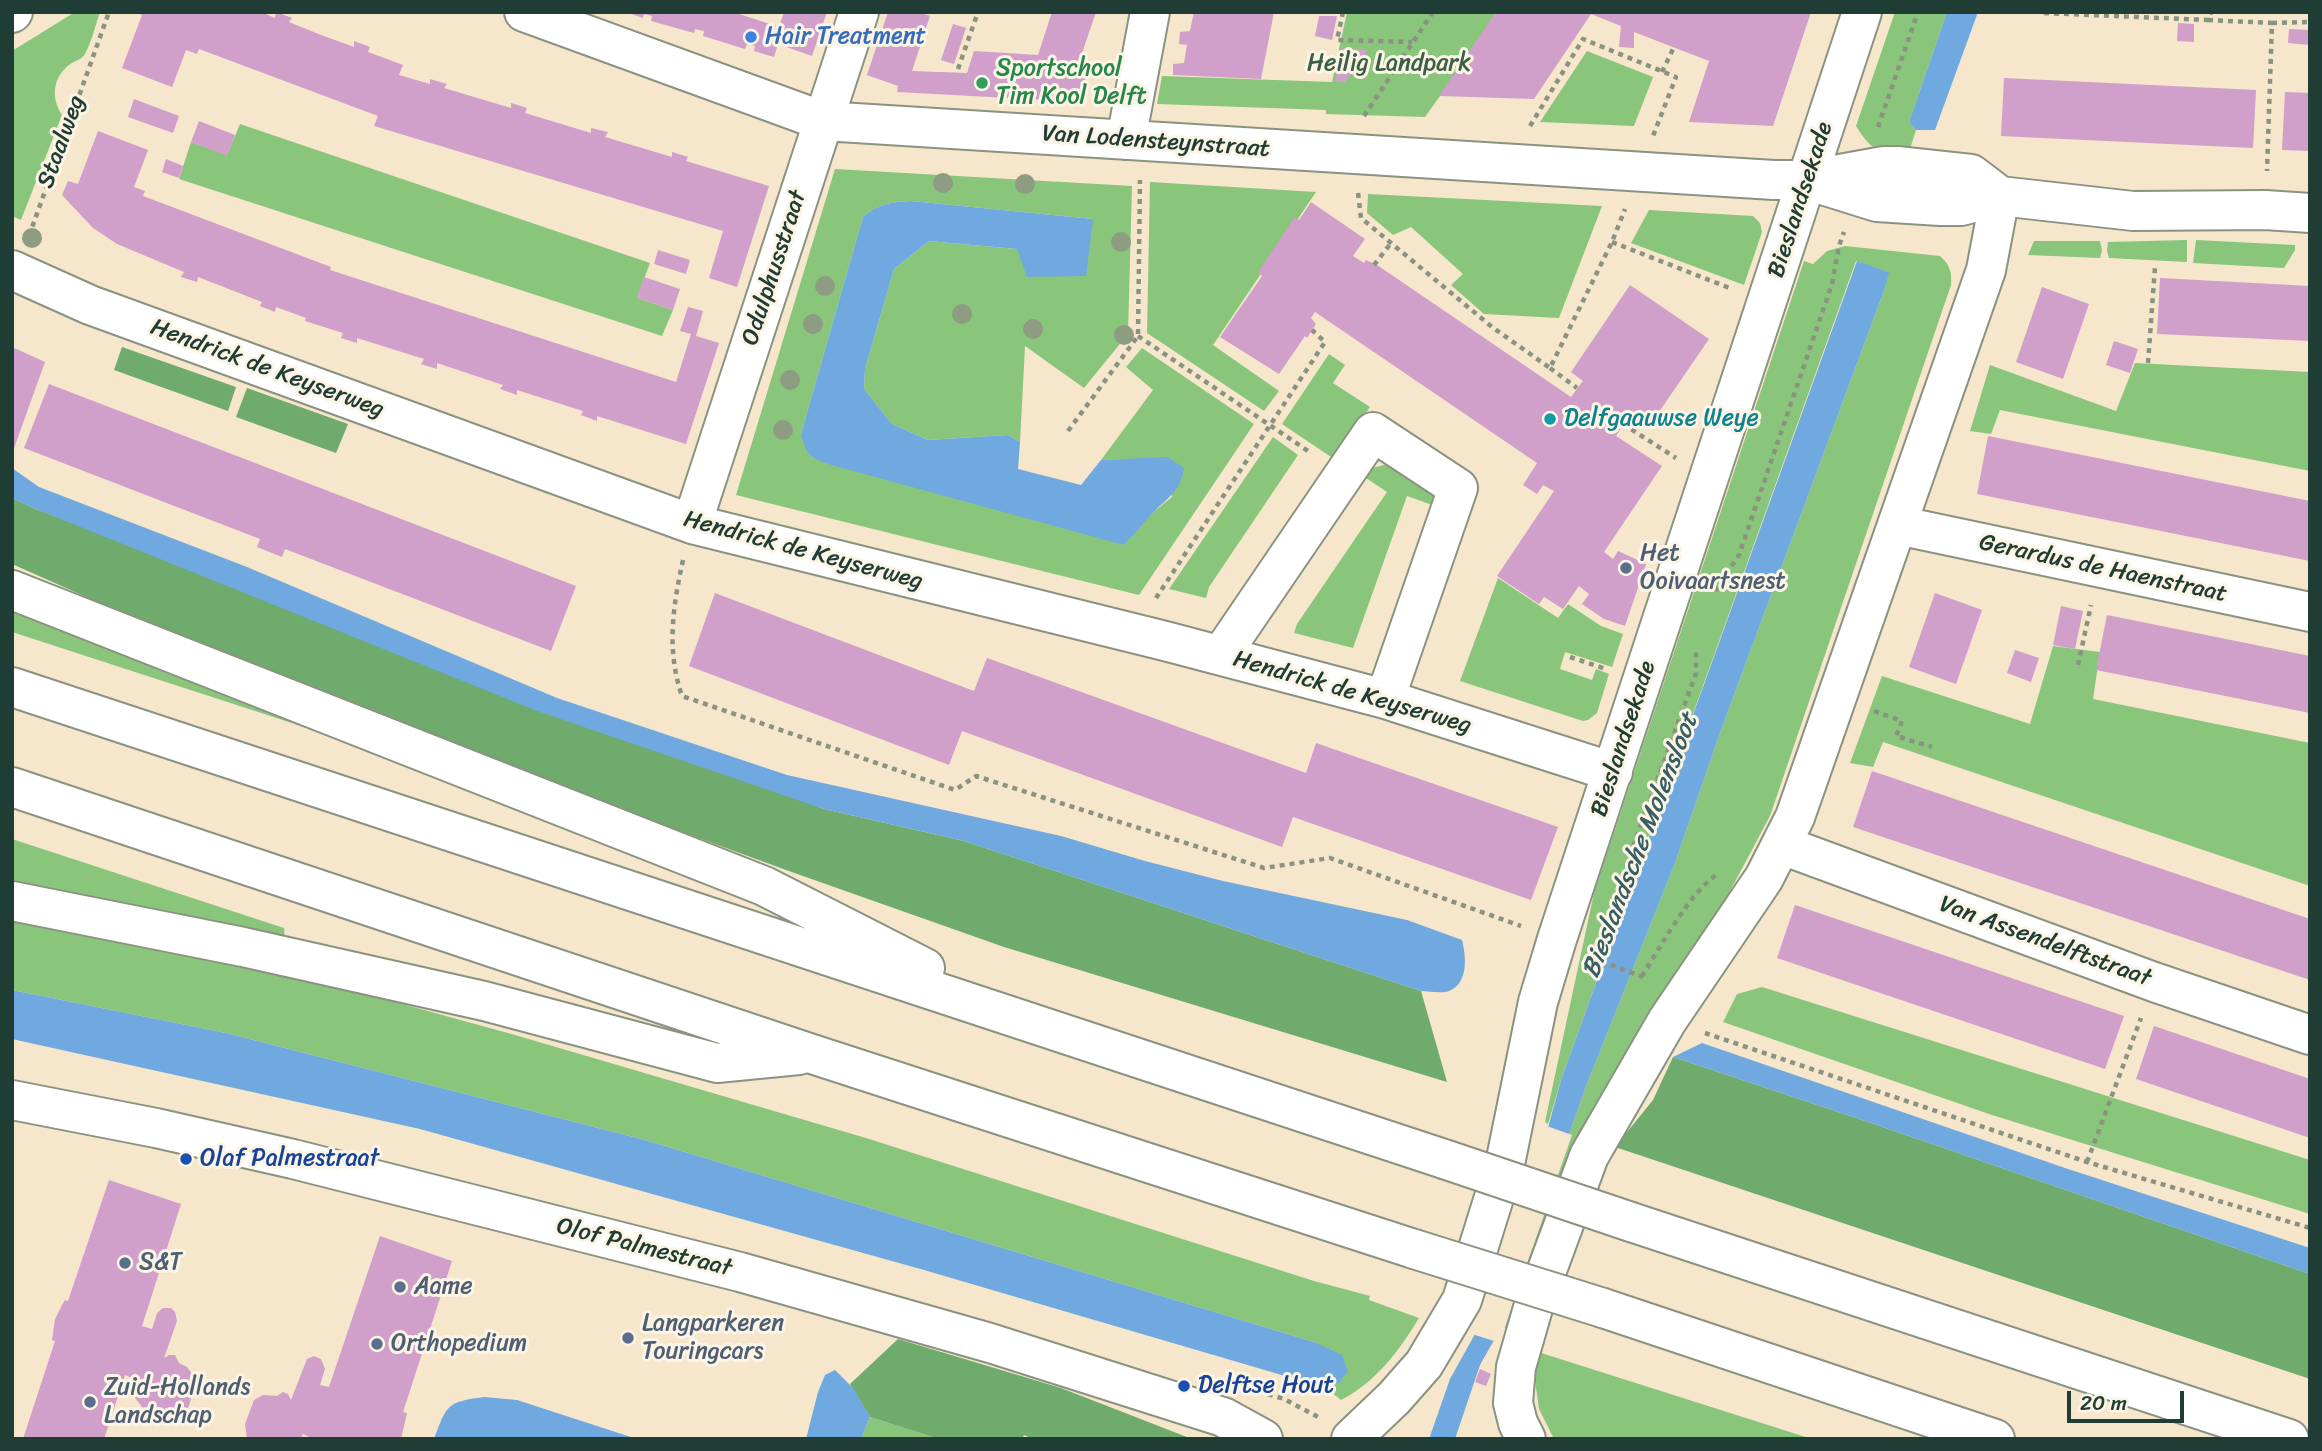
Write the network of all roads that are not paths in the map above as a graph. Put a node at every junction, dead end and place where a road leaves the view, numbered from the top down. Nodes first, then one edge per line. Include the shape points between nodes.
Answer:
1 (859, 12) edge
2 (1150, 12) edge
3 (1863, 12) edge
4 (540, 14) edge
5 (823, 121) junction
6 (1126, 140) junction
7 (1807, 180) junction
8 (2000, 196) junction
9 (2310, 214) edge
10 (14, 271) edge
11 (692, 524) junction
12 (1897, 525) junction
13 (12, 590) edge
14 (2310, 612) edge
15 (1221, 655) junction
16 (12, 687) edge
17 (1385, 699) junction
18 (1614, 772) junction
19 (12, 787) edge
20 (1782, 845) junction
21 (12, 901) edge
22 (1033, 1023) junction
23 (2310, 1034) edge
24 (812, 1054) junction
25 (12, 1100) edge
26 (1522, 1431) edge
27 (1263, 1439) edge
28 (1351, 1439) edge
29 (1995, 1439) edge
30 (2289, 1439) edge

1 - 5 main road, Odulphusstraat
2 - 6 main road
3 - 7 main road, Bieslandsekade
4 - 5 main road, Van Lodensteynstraat
5 - 6 main road, Van Lodensteynstraat
5 - 11 main road, Odulphusstraat
6 - 7 main road, Van Lodensteynstraat
7 - 8 main road, Van Lodensteynstraat via 1861,182 1884,166 1897,166 1971,174
7 - 18 main road, Bieslandsekade
8 - 9 main road via 2133,211
8 - 12 main road via 1986,270
10 - 11 main road, Hendrick de Keyserweg via 90,305
11 - 15 main road, Hendrick de Keyserweg
12 - 14 main road, Gerardus de Haenstraat
12 - 20 main road
13 - 22 main road via 764,886
15 - 17 main road, Hendrick de Keyserweg
15 - 17 main road via 1373,432 1458,488
16 - 22 main road
17 - 18 main road, Hendrick de Keyserweg
18 - 28 main road, Bieslandsekade via 1538,1002 1506,1159 1462,1300 1424,1363
19 - 24 main road
20 - 23 main road, Van Assendelftstraat via 2154,982
20 - 26 main road via 1667,1021 1589,1156 1533,1308 1517,1367 1513,1403
21 - 24 main road via 484,1001 717,1063
22 - 30 main road, bridge
24 - 29 main road, bridge
25 - 27 main road, Olof Palmestraat via 293,1159 740,1272 1168,1399 1223,1417

